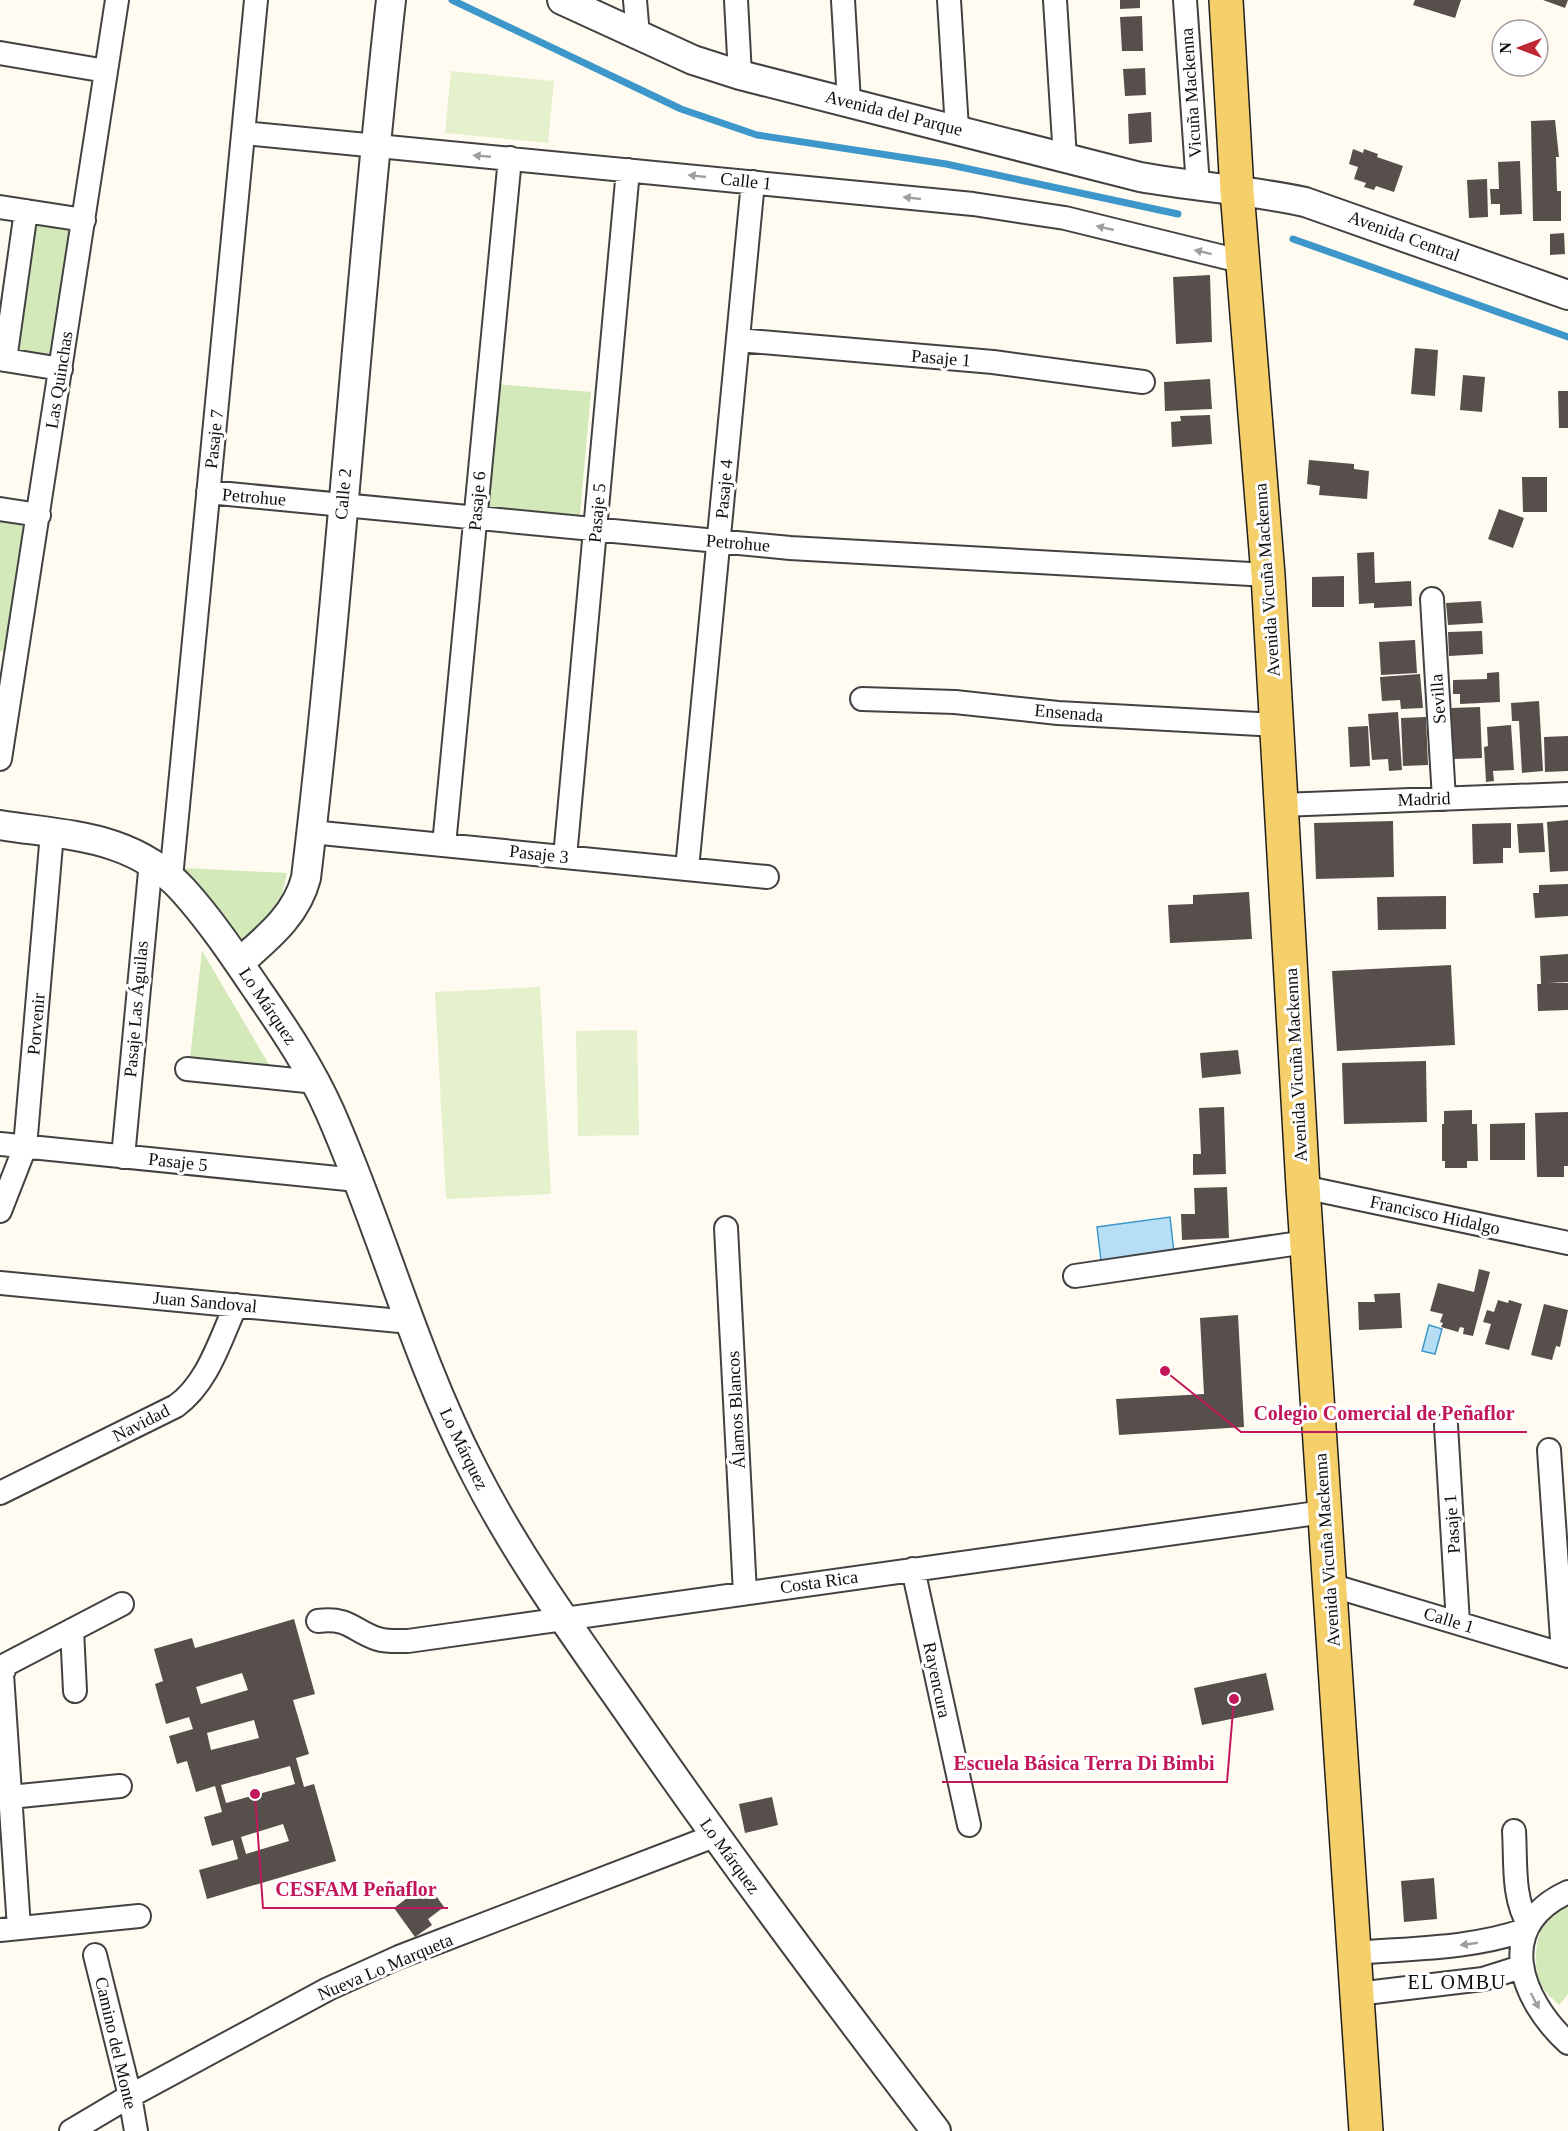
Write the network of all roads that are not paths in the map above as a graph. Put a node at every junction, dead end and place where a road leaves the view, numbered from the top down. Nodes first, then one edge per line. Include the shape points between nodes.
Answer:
1 (117, 0) edge
2 (256, 0) edge
3 (391, 0) edge
4 (562, 0) edge
5 (635, 0) edge
6 (736, 0) edge
7 (843, 0) edge
8 (949, 0) edge
9 (1055, 0) edge
10 (1185, 0) edge
11 (1226, 0) edge
12 (638, 36) junction
13 (0, 53) edge
14 (106, 71) junction
15 (740, 75) junction
16 (849, 102) junction
17 (957, 129) junction
18 (243, 133) junction
19 (374, 145) junction
20 (510, 158) junction
21 (1065, 158) junction
22 (628, 170) junction
23 (753, 182) junction
24 (1198, 186) junction
25 (1237, 190) junction
26 (0, 207) edge
27 (26, 211) junction
28 (84, 220) junction
29 (1244, 262) junction
30 (1568, 295) edge
31 (738, 340) junction
32 (2, 360) edge
33 (61, 369) junction
34 (1143, 382) dead end
35 (208, 492) junction
36 (343, 505) junction
37 (0, 509) edge
38 (39, 514) junction
39 (475, 518) junction
40 (595, 529) junction
41 (719, 541) junction
42 (1268, 575) junction
43 (1432, 599) dead end
44 (8, 659) edge
45 (862, 699) dead end
46 (1276, 725) junction
47 (0, 759) edge
48 (1568, 794) edge
49 (1444, 799) junction
50 (1281, 805) junction
51 (0, 825) edge
52 (311, 832) junction
53 (52, 833) junction
54 (444, 844) junction
55 (565, 857) junction
56 (687, 869) junction
57 (161, 870) junction
58 (767, 877) dead end
59 (239, 963) junction
60 (187, 1069) dead end
61 (316, 1082) junction
62 (0, 1144) edge
63 (25, 1147) junction
64 (123, 1156) junction
65 (357, 1180) junction
66 (1303, 1186) junction
67 (0, 1211) edge
68 (726, 1228) dead end
69 (1306, 1242) junction
70 (1568, 1243) edge
71 (1075, 1276) dead end
72 (0, 1282) edge
73 (236, 1305) junction
74 (410, 1322) junction
75 (1446, 1425) dead end
76 (1549, 1450) dead end
77 (0, 1493) edge
78 (1324, 1512) junction
79 (913, 1569) junction
80 (1330, 1585) junction
81 (745, 1593) junction
82 (122, 1604) dead end
83 (563, 1618) junction
84 (318, 1621) dead end
85 (1458, 1623) junction
86 (72, 1630) junction
87 (1566, 1655) edge
88 (75, 1691) dead end
89 (120, 1786) dead end
90 (10, 1797) junction
91 (969, 1825) dead end
92 (1514, 1831) dead end
93 (714, 1836) junction
94 (1568, 1892) edge
95 (139, 1917) dead end
96 (9, 1929) edge
97 (1524, 1943) junction
98 (1354, 1953) junction
99 (95, 1955) dead end
100 (1357, 1994) junction
101 (1568, 2043) edge
102 (130, 2096) junction
103 (70, 2131) edge
104 (136, 2131) edge
105 (936, 2131) edge
106 (1366, 2131) edge

1 - 14 street, Las Quinchas
2 - 18 street, Pasaje 7
3 - 19 street, Calle 2
4 - 12 street, Avenida del Parque
5 - 12 street
6 - 15 street
7 - 16 street
8 - 17 street
9 - 21 street
10 - 24 street, Vicuña Mackenna
11 - 25 main road, Avenida Vicuña Mackenna
12 - 15 street, Avenida del Parque
13 - 14 street
14 - 28 street, Las Quinchas
15 - 16 street, Avenida del Parque
16 - 17 street, Avenida del Parque
17 - 21 street, Avenida del Parque
18 - 19 street, Calle 1
18 - 35 street, Pasaje 7
20 -> 19 street, Calle 1
19 - 36 street, Calle 2
20 - 22 street, Calle 1
20 - 39 street, Pasaje 6
21 - 24 street, Avenida del Parque via 1140,177
23 -> 22 street, Calle 1
22 - 40 street, Pasaje 5
29 -> 23 street, Calle 1 via 1025,211
23 - 31 street, Pasaje 4
24 - 25 street, Avenida del Parque
25 - 29 main road, Avenida Vicuña Mackenna
25 - 30 street, Avenida Central via 1305,202
26 - 27 street
27 - 28 street
27 - 32 street
28 - 33 street, Las Quinchas
29 - 42 main road, Avenida Vicuña Mackenna
31 - 34 street, Pasaje 1 via 993,362
31 - 41 street, Pasaje 4
32 - 33 street
33 - 38 street, Las Quinchas
35 - 36 street, Petrohue
35 - 57 street, Pasaje 7
36 - 39 street, Petrohue
36 - 52 street, Calle 2
37 - 38 street
38 - 44 street, Las Quinchas
39 - 40 street, Petrohue
39 - 54 street, Pasaje 6
40 - 41 street, Petrohue
40 - 55 street, Pasaje 5
41 - 42 street, Petrohue
41 - 56 street, Pasaje 4
42 - 46 main road, Avenida Vicuña Mackenna
43 - 49 street, Sevilla
44 - 47 street, Las Quinchas
45 - 46 street, Ensenada
46 - 50 main road, Avenida Vicuña Mackenna
48 - 49 street, Madrid
49 - 50 street, Madrid
50 - 66 main road, Avenida Vicuña Mackenna
51 - 53 street, Lo Márquez
52 - 54 street, Pasaje 3
52 - 59 street, Calle 2 via 306,878 296,904 280,926
53 - 57 street, Lo Márquez via 131,850
53 - 63 street, Porvenir
54 - 55 street, Pasaje 3
55 - 56 street, Pasaje 3
56 - 58 street, Pasaje 3
57 - 59 street, Lo Márquez via 193,902
57 - 64 street, Pasaje Las Águilas
59 - 61 street, Lo Márquez
60 - 61 street
61 - 65 street, Lo Márquez
62 - 63 street, Pasaje 5
63 - 64 street, Pasaje 5
63 - 67 street, Porvenir
64 - 65 street, Pasaje 5
65 - 74 street, Lo Márquez
66 - 69 main road, Avenida Vicuña Mackenna
66 - 70 street, Francisco Hidalgo
68 - 81 street, Álamos Blancos
69 - 71 street
69 - 78 main road, Avenida Vicuña Mackenna
72 - 73 street, Juan Sandoval
73 - 74 street, Juan Sandoval
73 - 77 street, Navidad via 202,1378 186,1399
74 - 83 street, Lo Márquez via 428,1372 473,1470
75 - 85 street, Pasaje 1
76 - 87 street
78 - 79 street, Costa Rica
78 - 80 main road, Avenida Vicuña Mackenna
79 - 81 street, Costa Rica
79 - 91 street, Rayencura
80 - 85 street, Calle 1
80 - 98 main road, Avenida Vicuña Mackenna
81 - 83 street, Costa Rica
82 - 86 street
83 - 84 street, Costa Rica via 393,1642 341,1621
83 - 93 street, Lo Márquez
85 - 87 street, Calle 1
86 - 88 street
86 - 90 street via 7,1664 2,1674
89 - 90 street
90 - 96 street
92 - 97 street
93 - 102 street, Nueva Lo Marqueta via 374,1967
93 - 105 street, Lo Márquez
94 - 97 street via 1542,1910
95 - 96 street
97 -> 98 street via 1503,1938 1463,1946
97 - 100 street via 1483,1979
97 -> 101 street via 1527,1986 1536,2004
98 - 100 main road, Avenida Vicuña Mackenna
99 - 102 street, Camino del Monte
100 - 106 main road, Avenida Vicuña Mackenna
102 - 103 street, Nueva Lo Marqueta
102 - 104 street, Camino del Monte

